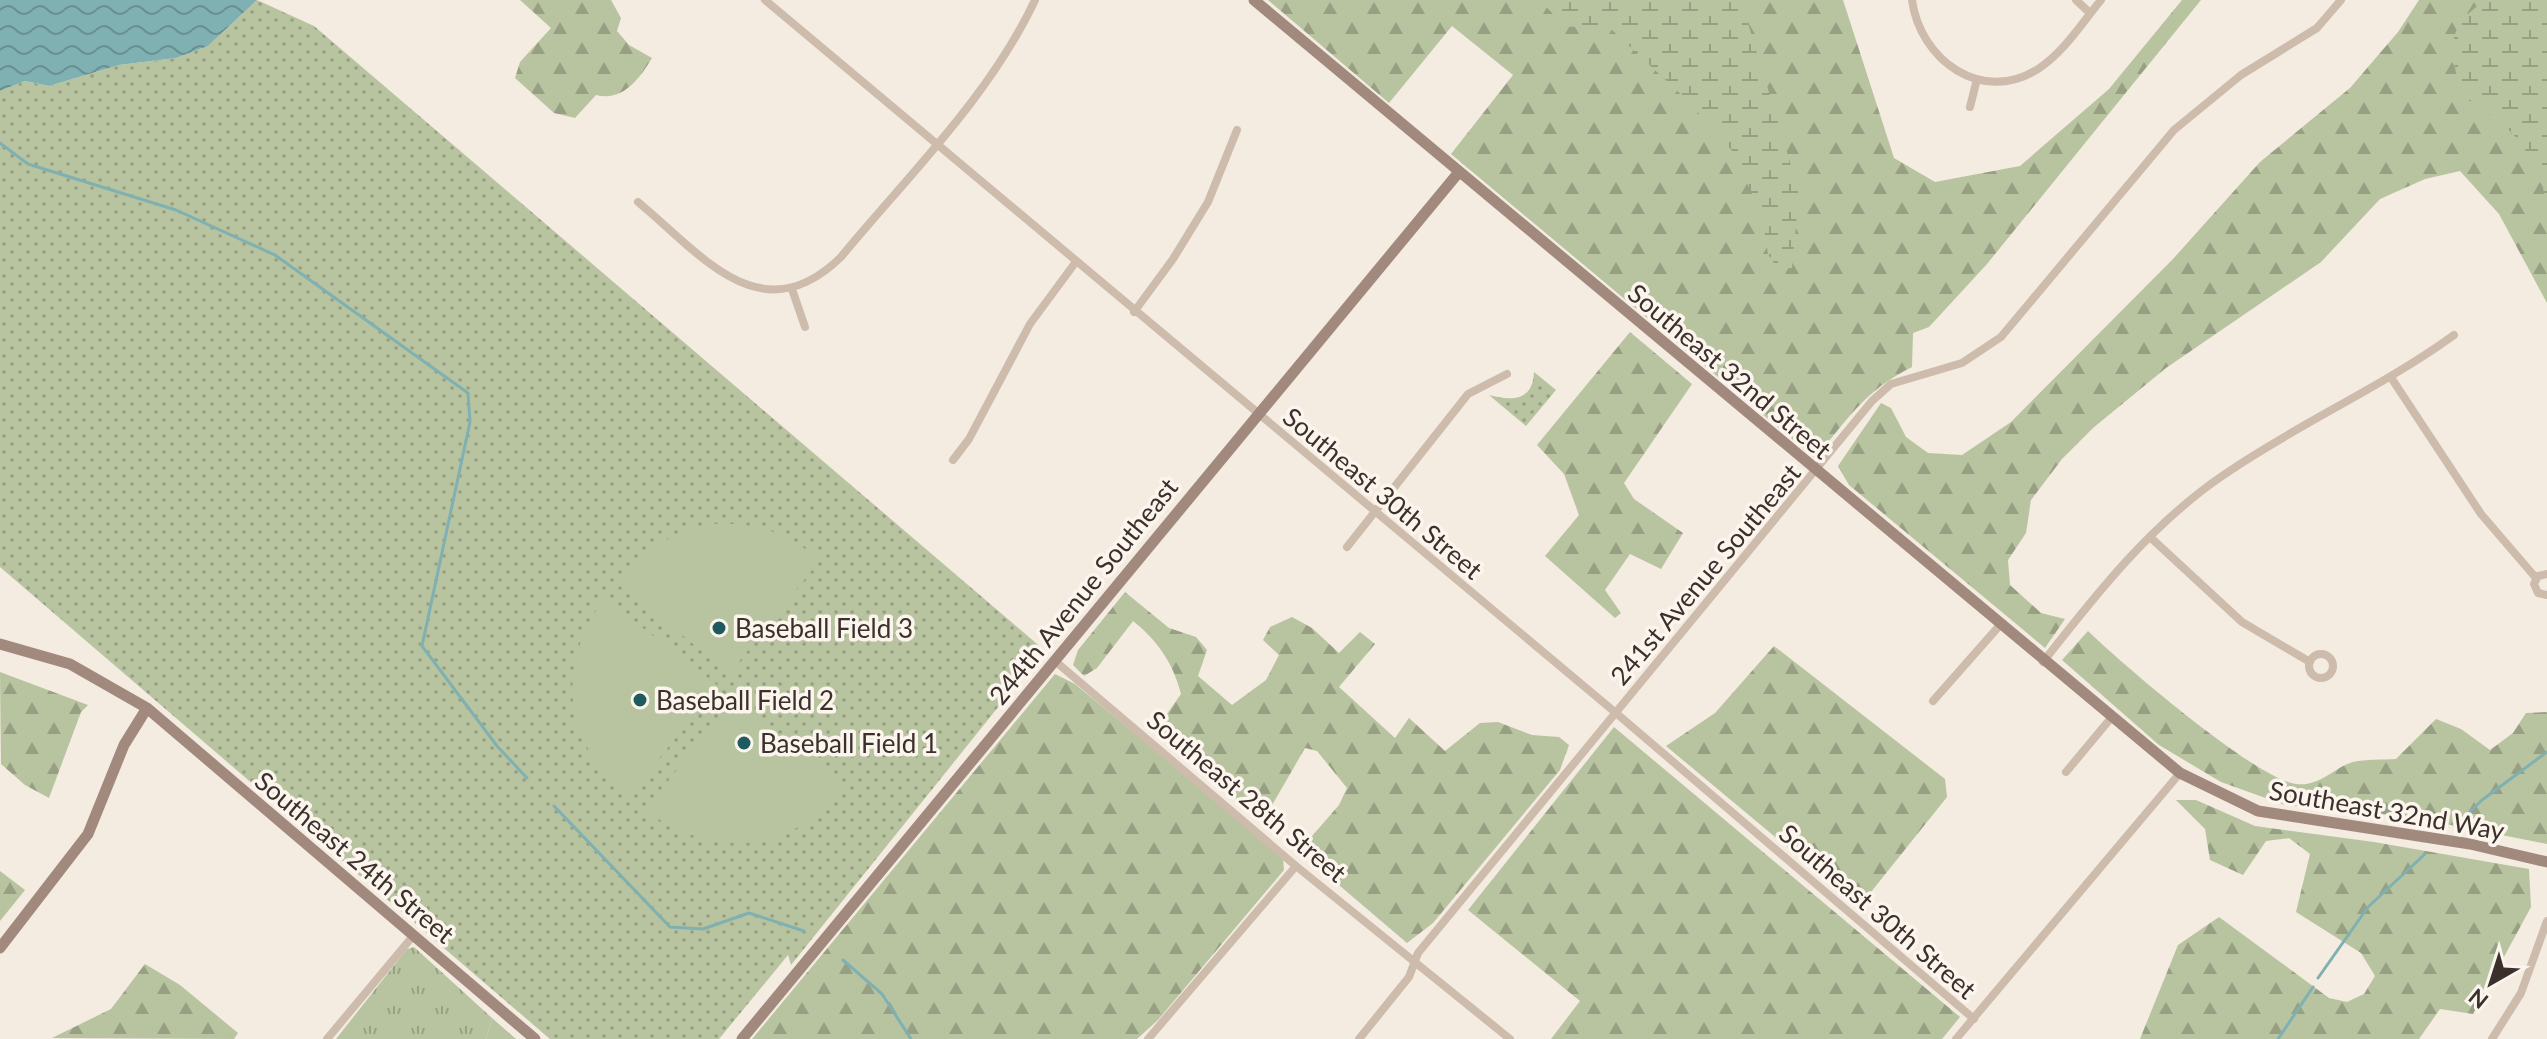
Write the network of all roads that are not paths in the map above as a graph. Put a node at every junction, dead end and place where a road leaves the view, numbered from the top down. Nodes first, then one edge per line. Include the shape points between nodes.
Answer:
1 (765, 0) edge
2 (1035, 0) edge
3 (1254, 0) edge
4 (1912, 0) edge
5 (2076, 0) edge
6 (2101, 0) edge
7 (2341, 0) edge
8 (2090, 13) junction
9 (1975, 79) junction
10 (1970, 107) dead end
11 (1237, 130) dead end
12 (935, 144) junction
13 (1459, 172) junction
14 (638, 202) dead end
15 (1075, 263) junction
16 (792, 289) junction
17 (1134, 312) junction
18 (805, 327) dead end
19 (2454, 335) dead end
20 (1507, 374) dead end
21 (2392, 379) junction
22 (1257, 414) junction
23 (953, 460) dead end
24 (1816, 472) junction
25 (1376, 513) junction
26 (2150, 537) junction
27 (1347, 547) dead end
28 (2547, 574) edge
29 (2536, 578) junction
30 (2547, 595) edge
31 (2000, 625) junction
32 (0, 644) edge
33 (1055, 661) junction
34 (2043, 662) junction
35 (2310, 662) dead end
36 (1933, 701) dead end
37 (147, 708) junction
38 (1616, 713) junction
39 (2111, 718) junction
40 (2066, 772) dead end
41 (2180, 773) junction
42 (2547, 862) edge
43 (1296, 866) junction
44 (2547, 921) edge
45 (413, 936) junction
46 (0, 948) edge
47 (1415, 962) junction
48 (1974, 1019) junction
49 (327, 1039) edge
50 (535, 1039) edge
51 (742, 1039) edge
52 (1148, 1039) edge
53 (1359, 1039) edge
54 (1510, 1039) edge
55 (1956, 1039) edge
56 (2492, 1039) edge

1 - 12 street, Southeast 30th Street
2 - 12 street via 1006,57
3 - 13 street, Southeast 32nd Street
4 - 9 street via 1928,46 1945,64
5 - 8 street
6 - 8 street
7 - 24 street, 241st Avenue Southeast via 2317,28 2241,75 2174,130 2001,337 1962,363 1891,384
8 - 9 street via 2036,70 2013,80
9 - 10 street
11 - 17 street via 1208,202
12 - 15 street, Southeast 30th Street
12 - 16 street via 841,257 814,281
13 - 22 street, 244th Avenue Southeast
13 - 24 street, Southeast 32nd Street
14 - 16 street via 741,284
15 - 17 street, Southeast 30th Street
15 - 23 street via 1030,324
16 - 18 street
17 - 22 street, Southeast 30th Street
19 - 21 street
20 - 25 street via 1468,394
21 - 26 street via 2316,416 2223,475
21 - 29 street via 2481,514
22 - 25 street, Southeast 30th Street
22 - 33 street, 244th Avenue Southeast
24 - 31 street, Southeast 32nd Street
24 - 38 street, 241st Avenue Southeast
25 - 27 street
25 - 38 street, Southeast 30th Street
26 - 34 street
26 - 35 street via 2242,622
28 - 29 street
29 - 30 street via 2536,590
31 - 34 street, Southeast 32nd Street
31 - 36 street
32 - 37 street, Southeast 24th Street via 70,664
33 - 43 street, Southeast 28th Street
33 - 51 street, 244th Avenue Southeast
34 - 39 street, Southeast 32nd Street
37 - 45 street, Southeast 24th Street
37 - 46 street via 124,745 88,834
38 - 47 street, 241st Avenue Southeast
38 - 48 street, Southeast 30th Street
39 - 40 street
39 - 41 street, Southeast 32nd Street
41 - 42 street, Southeast 32nd Way via 2258,811 2470,844
41 - 48 street
43 - 47 street, Southeast 28th Street
43 - 52 street
44 - 56 street via 2521,993
45 - 49 street
45 - 50 street, Southeast 24th Street
47 - 53 street, 241st Avenue Southeast
47 - 54 street, Southeast 28th Street
48 - 55 street

